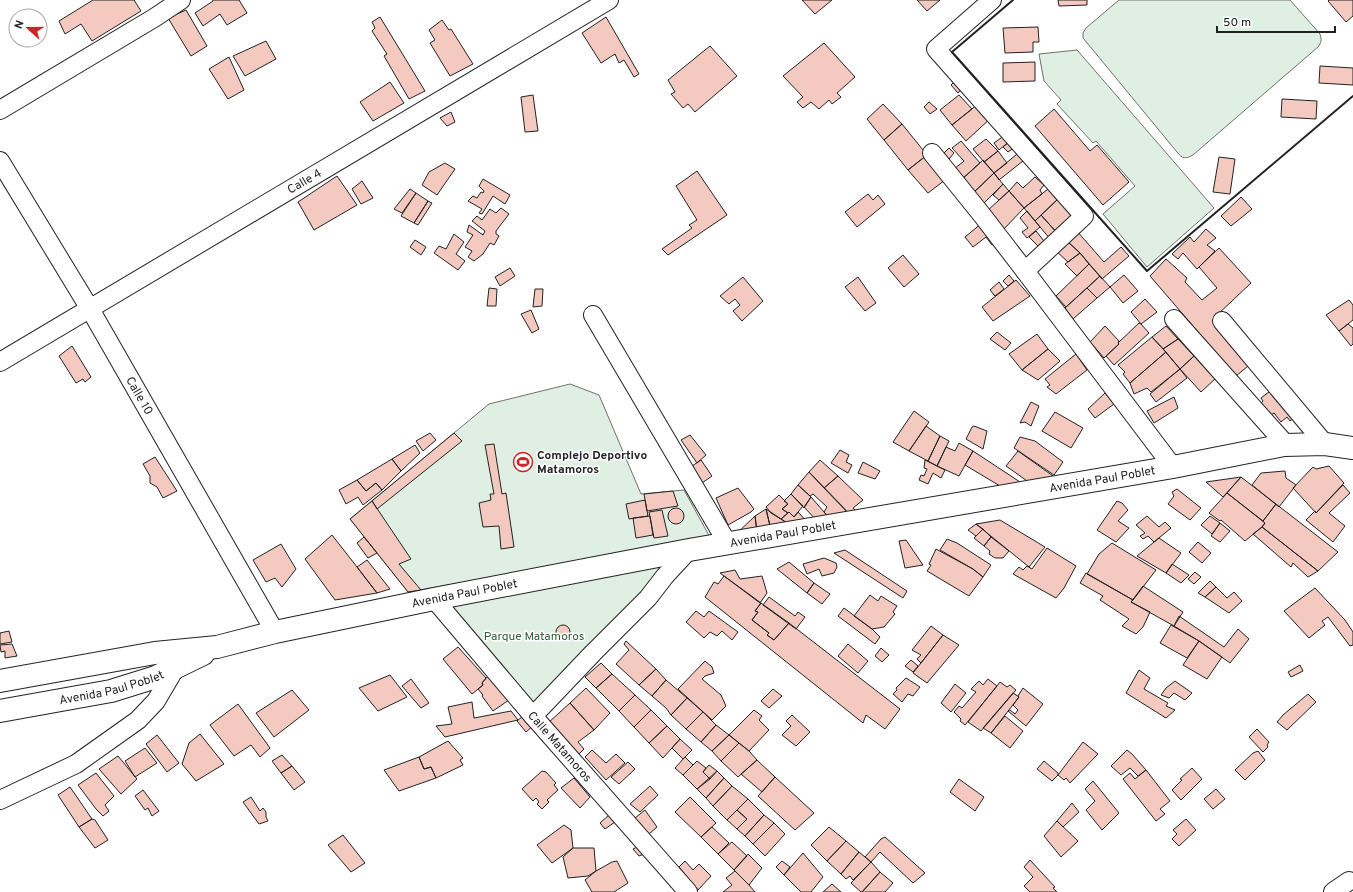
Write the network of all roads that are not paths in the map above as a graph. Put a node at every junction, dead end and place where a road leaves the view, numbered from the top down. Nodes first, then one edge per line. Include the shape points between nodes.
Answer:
1 (181, 0) edge
2 (609, 0) edge
3 (992, 0) edge
4 (0, 110) edge
5 (932, 153) dead end
6 (0, 161) edge
7 (1025, 271) junction
8 (90, 309) junction
9 (593, 315) dead end
10 (1174, 319) dead end
11 (1222, 321) dead end
12 (0, 362) edge
13 (1325, 444) junction
14 (1284, 445) junction
15 (1353, 448) edge
16 (1173, 467) junction
17 (728, 544) junction
18 (689, 550) junction
19 (434, 599) junction
20 (275, 632) junction
21 (217, 648) junction
22 (176, 667) junction
23 (0, 681) edge
24 (0, 711) edge
25 (533, 716) junction
26 (0, 800) edge
27 (1348, 880) dead end
28 (688, 892) edge
29 (1333, 892) edge

1 - 4 street
2 - 8 street, Calle 4
3 - 7 street via 936,49 1084,216
5 - 7 street
6 - 8 street, Calle 10
7 - 16 street
8 - 12 street, Calle 4
8 - 20 street, Calle 10
9 - 17 street
10 - 14 street
11 - 13 street
13 - 14 main road, Avenida Paul Poblet
13 - 15 main road, Avenida Paul Poblet
14 - 16 main road, Avenida Paul Poblet
16 - 17 main road, Avenida Paul Poblet
17 - 18 main road, Avenida Paul Poblet
18 - 19 main road, Avenida Paul Poblet
18 - 25 street via 648,598
19 - 20 main road, Avenida Paul Poblet
19 - 25 street, Calle Matamoros
20 - 21 main road, Avenida Paul Poblet
21 - 22 main road, Avenida Paul Poblet
21 - 23 main road, Avenida Paul Poblet via 155,653
22 - 24 main road, Avenida Paul Poblet via 156,677 111,691
22 - 26 street via 156,701 138,720 76,764
25 - 28 street, Calle Matamoros
27 - 29 street

